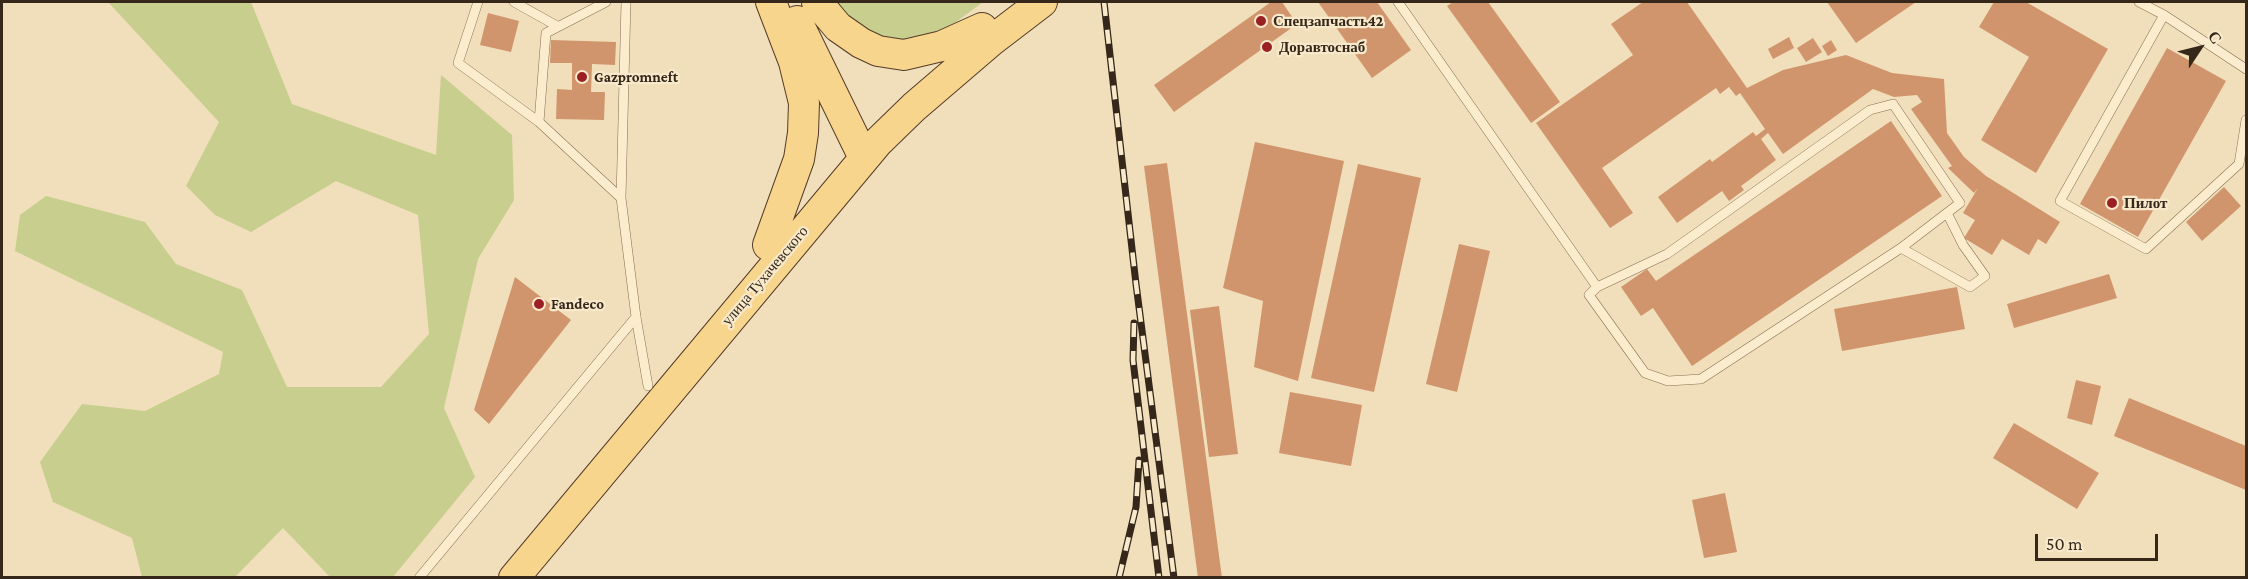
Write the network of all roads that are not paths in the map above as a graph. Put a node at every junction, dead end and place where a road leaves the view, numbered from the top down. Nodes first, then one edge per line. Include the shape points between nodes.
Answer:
1 (478, 2) edge
2 (514, 2) edge
3 (606, 2) edge
4 (626, 2) edge
5 (771, 2) edge
6 (788, 2) edge
7 (808, 2) edge
8 (817, 2) edge
9 (1017, 2) edge
10 (1042, 2) edge
11 (1398, 2) edge
12 (2139, 2) edge
13 (2164, 15) junction
14 (557, 26) junction
15 (982, 28) junction
16 (2247, 69) edge
17 (2247, 120) edge
18 (539, 122) junction
19 (866, 142) junction
20 (621, 198) junction
21 (1947, 213) junction
22 (768, 245) junction
23 (1901, 248) junction
24 (1597, 287) junction
25 (636, 316) junction
26 (648, 386) junction
27 (419, 578) edge
28 (492, 578) edge
29 (514, 578) edge

1 - 18 lane via 458,63
2 - 14 lane
3 - 14 lane
4 - 20 lane
5 - 22 main road via 794,62 804,102 799,159
6 - 19 main road
7 - 19 main road
8 - 15 main road via 838,27 878,51 904,55 942,46
9 - 15 main road, улица Тухачевского
10 - 19 main road, улица Тухачевского
11 - 24 lane
12 - 13 lane
13 - 16 lane
13 - 17 lane via 2060,201 2146,249 2239,164
14 - 18 lane via 546,33
15 - 19 main road, улица Тухачевского
18 - 20 lane
19 - 22 main road, улица Тухачевского
19 - 29 main road, улица Тухачевского
20 - 25 lane
21 - 23 lane
21 - 23 lane via 1985,276 1970,287
21 - 24 lane via 1960,203 1893,104 1870,110 1667,254
22 - 26 main road, улица Тухачевского
23 - 24 lane via 1701,378 1668,381 1646,373 1589,296
25 - 26 lane
25 - 27 lane
26 - 28 main road, улица Тухачевского

